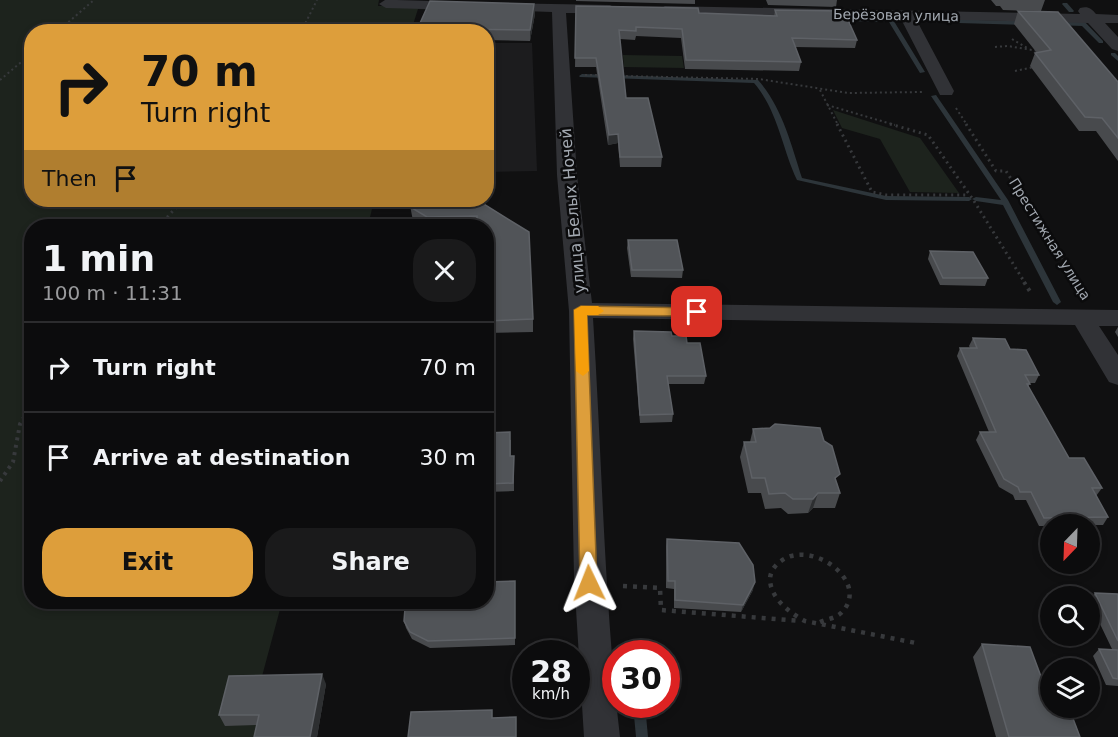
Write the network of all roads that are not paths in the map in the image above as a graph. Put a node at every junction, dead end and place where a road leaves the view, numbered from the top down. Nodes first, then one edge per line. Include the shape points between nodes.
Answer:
1 (1074, 0) edge
2 (386, 4) dead end
3 (559, 8) junction
4 (624, 10) edge
5 (646, 10) edge
6 (906, 15) junction
7 (1090, 18) junction
8 (1118, 19) edge
9 (1118, 46) edge
10 (946, 91) road end
11 (581, 310) junction
12 (1082, 317) junction
13 (1118, 318) edge
14 (1118, 376) edge
15 (602, 737) edge

1 - 7 street
2 - 3 street
3 - 4 street
3 - 11 street, улица Белых Ночей via 569,199
5 - 6 street, Берёзовая улица
6 - 7 street, Берёзовая улица
6 - 10 street
7 - 8 street, Берёзовая улица
7 - 9 street
11 - 12 street
11 - 15 street, улица Белых Ночей via 589,583
12 - 13 street
12 - 14 street, Престижная улица

